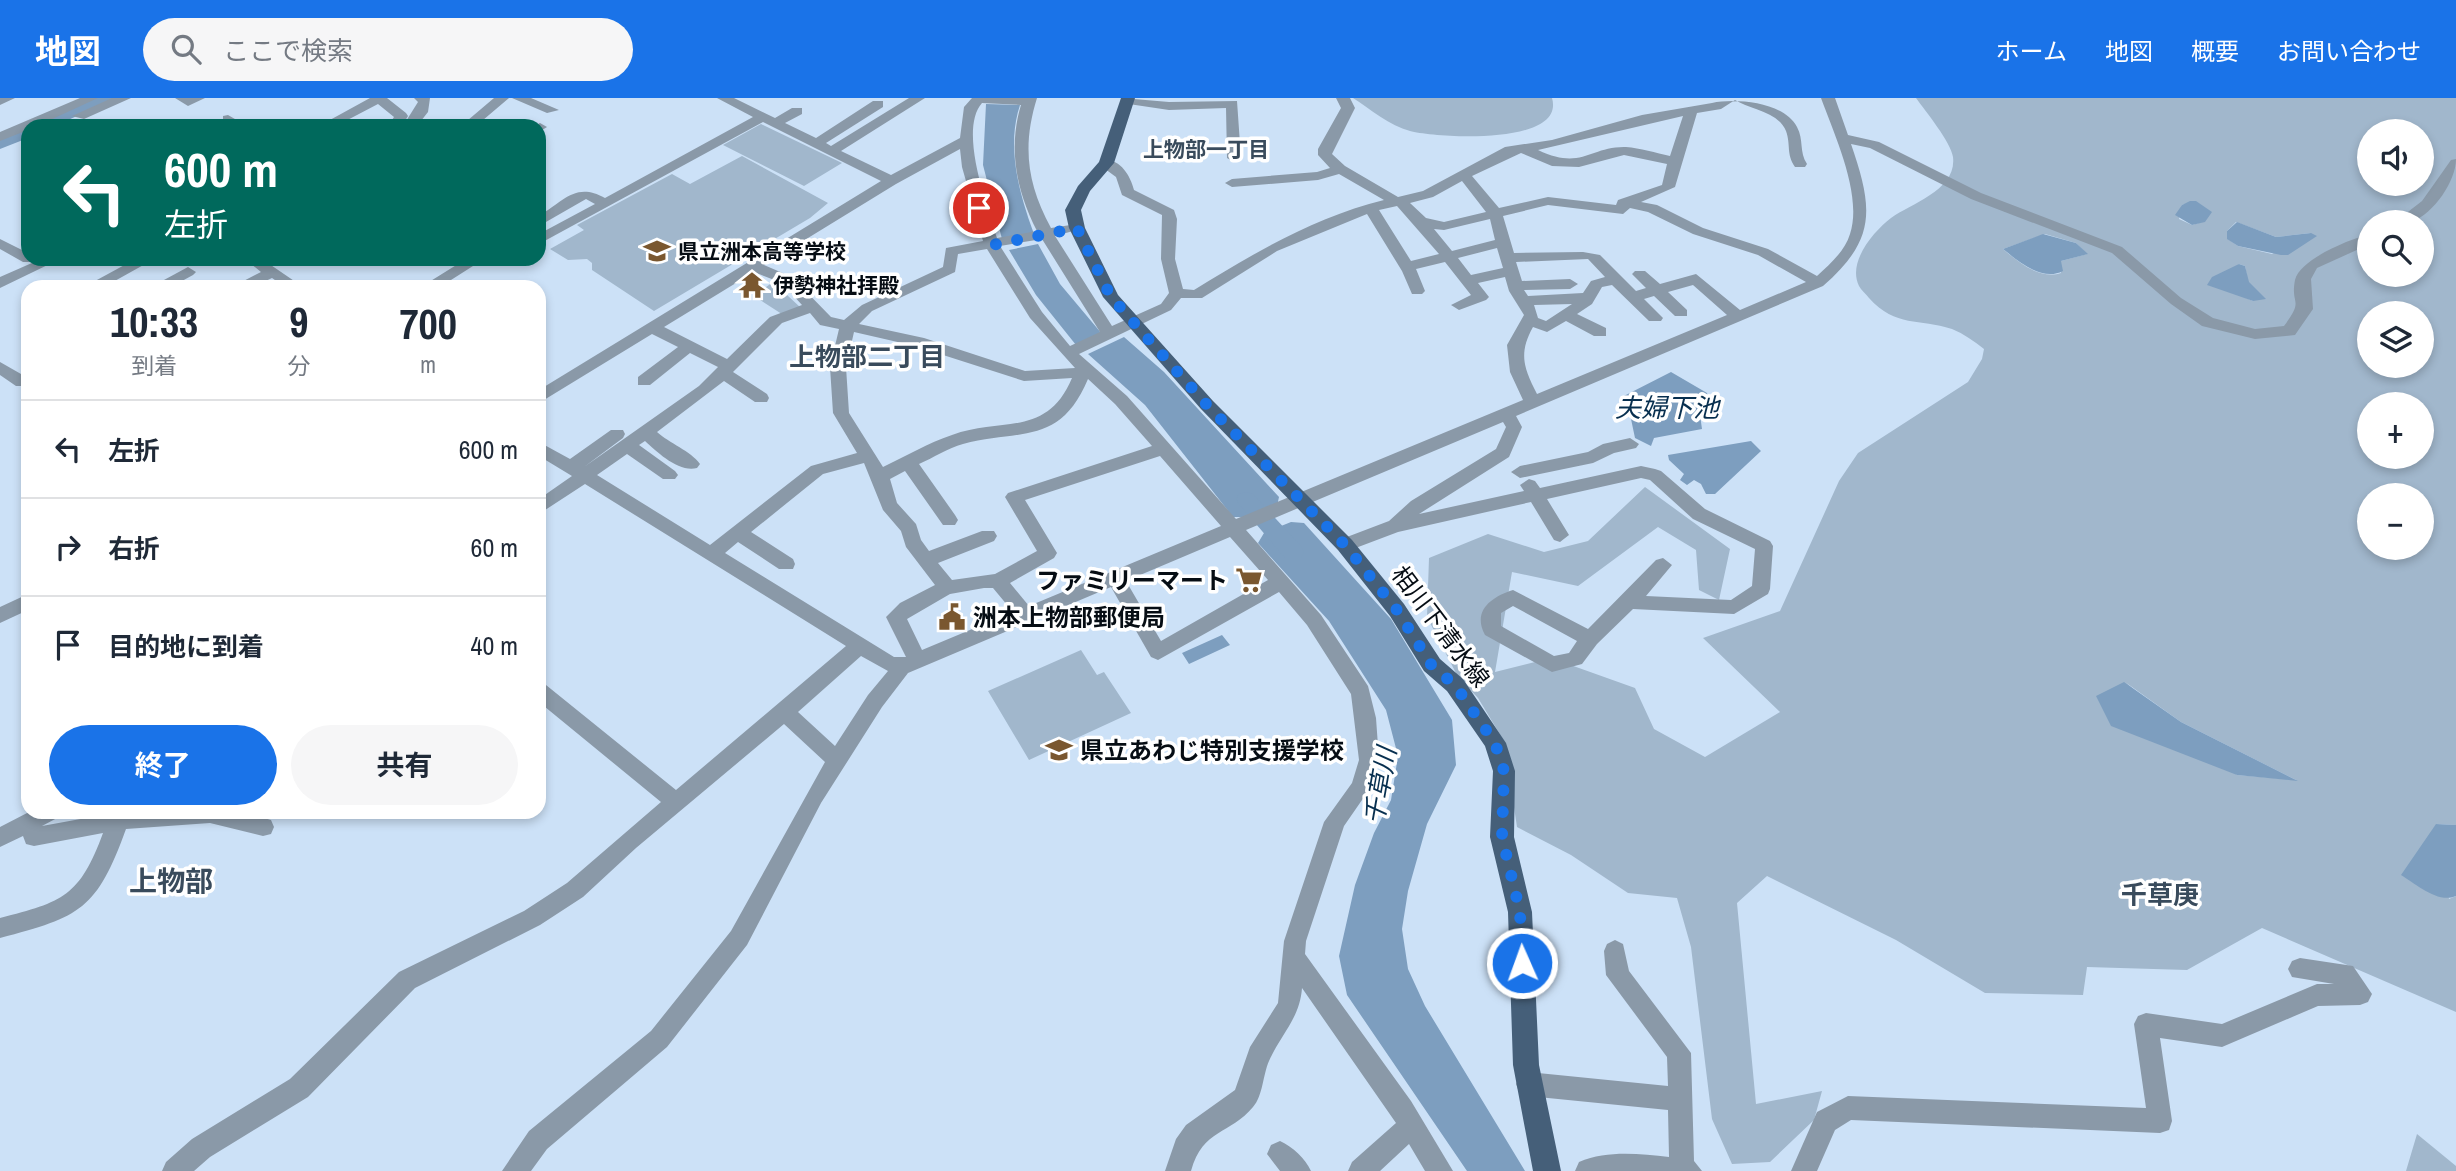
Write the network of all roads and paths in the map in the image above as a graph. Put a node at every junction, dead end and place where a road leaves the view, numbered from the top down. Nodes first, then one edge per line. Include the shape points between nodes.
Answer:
1 (8, 98) edge
2 (91, 98) edge
3 (124, 98) edge
4 (183, 98) edge
5 (198, 98) edge
6 (379, 98) edge
7 (421, 98) edge
8 (502, 98) edge
9 (519, 98) edge
10 (918, 98) edge
11 (1343, 98) edge
12 (1679, 98) edge
13 (1729, 98) edge
14 (1741, 98) edge
15 (1828, 98) edge
16 (979, 99) edge
17 (1030, 99) edge
18 (1128, 99) edge
19 (736, 100) edge
20 (0, 101) edge
21 (878, 104) dead end
22 (552, 110) dead end
23 (797, 111) dead end
24 (1691, 111) junction
25 (42, 119) edge
26 (73, 119) edge
27 (339, 119) edge
28 (399, 119) edge
29 (416, 119) edge
30 (476, 119) edge
31 (770, 120) junction
32 (21, 128) edge
33 (0, 137) edge
34 (1842, 138) junction
35 (966, 139) junction
36 (21, 141) edge
37 (816, 144) junction
38 (1522, 148) junction
39 (0, 150) edge
40 (830, 152) junction
41 (1234, 158) dead end
42 (1672, 162) junction
43 (1106, 163) junction
44 (2456, 163) edge
45 (1800, 164) dead end
46 (1340, 169) junction
47 (1464, 175) junction
48 (891, 181) junction
49 (1232, 183) dead end
50 (1398, 201) junction
51 (1623, 203) junction
52 (606, 204) junction
53 (1370, 208) junction
54 (2419, 210) edge
55 (1495, 214) junction
56 (546, 218) edge
57 (1421, 222) junction
58 (1077, 228) junction
59 (1047, 234) junction
60 (546, 236) edge
61 (1503, 242) junction
62 (0, 243) edge
63 (2357, 244) edge
64 (992, 245) junction
65 (21, 253) edge
66 (1449, 256) junction
67 (27, 266) edge
68 (132, 266) edge
69 (262, 266) edge
70 (465, 266) edge
71 (753, 266) junction
72 (1407, 267) junction
73 (188, 272) dead end
74 (1512, 272) junction
75 (271, 273) junction
76 (1640, 274) dead end
77 (1615, 279) junction
78 (105, 280) edge
79 (173, 280) edge
80 (256, 280) edge
81 (283, 280) edge
82 (441, 280) edge
83 (1468, 280) junction
84 (0, 283) edge
85 (1818, 283) junction
86 (1570, 284) dead end
87 (1658, 290) junction
88 (1417, 291) dead end
89 (1177, 293) junction
90 (1633, 297) junction
91 (1589, 298) junction
92 (1524, 301) junction
93 (1459, 305) dead end
94 (810, 308) junction
95 (1681, 313) dead end
96 (1566, 315) junction
97 (1655, 318) dead end
98 (1739, 318) junction
99 (1530, 320) junction
100 (849, 325) junction
101 (652, 328) junction
102 (1119, 329) junction
103 (1600, 332) dead end
104 (687, 348) junction
105 (1068, 353) junction
106 (0, 367) edge
107 (726, 370) junction
108 (1089, 372) junction
109 (21, 381) edge
110 (644, 381) dead end
111 (546, 393) edge
112 (761, 398) dead end
113 (1532, 402) junction
114 (1506, 413) junction
115 (645, 431) junction
116 (622, 440) junction
117 (1573, 443) dead end
118 (1630, 444) dead end
119 (1163, 449) junction
120 (546, 452) edge
121 (869, 456) junction
122 (1584, 459) junction
123 (908, 462) junction
124 (691, 464) dead end
125 (578, 472) junction
126 (669, 475) dead end
127 (880, 476) junction
128 (1599, 481) junction
129 (1535, 495) junction
130 (1300, 501) junction
131 (546, 502) edge
132 (949, 520) dead end
133 (1395, 526) junction
134 (1235, 528) junction
135 (738, 533) junction
136 (1560, 535) dead end
137 (988, 536) dead end
138 (1345, 545) junction
139 (710, 555) junction
140 (926, 560) junction
141 (786, 564) dead end
142 (1663, 565) dead end
143 (1115, 578) junction
144 (998, 581) junction
145 (1281, 582) junction
146 (947, 587) junction
147 (1629, 602) junction
148 (21, 605) edge
149 (1026, 615) junction
150 (0, 616) edge
151 (1590, 639) junction
152 (859, 646) junction
153 (908, 663) junction
154 (546, 697) edge
155 (784, 711) junction
156 (837, 761) junction
157 (675, 800) junction
158 (35, 819) edge
159 (131, 819) edge
160 (232, 819) edge
161 (29, 822) junction
162 (118, 823) junction
163 (263, 827) dead end
164 (0, 838) edge
165 (0, 928) edge
166 (1615, 951) dead end
167 (1295, 958) junction
168 (2300, 969) dead end
169 (1528, 1084) junction
170 (1680, 1099) junction
171 (1412, 1125) junction
172 (1686, 1170) edge
173 (175, 1171) edge
174 (515, 1171) edge
175 (1178, 1171) edge
176 (1361, 1171) edge
177 (1440, 1171) edge
178 (1547, 1171) edge
179 (1588, 1171) edge
180 (1804, 1171) edge

1 - 20 street
2 - 25 street
3 - 26 street
4 - 5 street via 188,102
6 - 27 street
6 - 28 street
7 - 29 street via 425,101
8 - 30 street
9 - 22 street
10 - 40 street
11 - 46 street via 1348,108 1325,149
12 - 24 street
13 - 24 street
14 - 45 street via 1787,119 1796,135 1794,156
15 - 34 street
16 - 17 street
16 - 35 street via 971,107
17 - 59 street via 1019,126 1022,152 1032,208
18 - 41 street via 1169,106 1231,104
18 - 43 main road
19 - 31 street
21 - 37 street
23 - 31 street
24 - 38 street
24 - 42 street via 1686,135
31 - 37 street
31 - 52 street
32 - 33 street
34 - 63 street via 1874,145 1976,196 2117,250 2193,314 2238,332 2289,331 2305,309 2303,279 2311,265
34 - 85 street via 1858,191 1859,232 1836,267
35 - 48 street
35 - 64 street via 969,167
36 - 39 street
37 - 40 street
38 - 42 street via 1552,162 1579,163 1624,151
38 - 47 street
40 - 48 street
42 - 51 street via 1668,187
43 - 58 main road via 1083,189 1073,210
43 - 89 street via 1123,175 1127,192 1169,213 1168,260
44 - 54 street
46 - 49 street via 1318,176
46 - 50 street
47 - 50 street via 1428,194
47 - 55 street
48 - 71 street
50 - 53 street
50 - 57 street
51 - 55 street via 1623,210 1548,201
51 - 85 street via 1652,208 1698,231 1763,252
52 - 56 street via 586,193
52 - 60 street
53 - 72 street
53 - 89 street via 1272,248 1197,295
55 - 57 street via 1444,226
55 - 61 street
57 - 66 street
58 - 59 street
58 - 102 main road, 相川下清水線 via 1111,297
59 - 64 street
59 - 102 street via 1057,260
61 - 66 street
61 - 74 street
62 - 65 street
64 - 100 street via 951,251 950,269 867,308
64 - 105 street via 1036,315
66 - 72 street
66 - 83 street
67 - 84 street
68 - 78 street
69 - 75 street
70 - 82 street
71 - 94 street via 787,280
71 - 101 street
72 - 88 street
73 - 79 street
74 - 77 street via 1589,257
74 - 83 street
74 - 86 street
74 - 92 street
75 - 80 street
75 - 81 street
76 - 87 street
77 - 90 street
77 - 91 street via 1596,284
83 - 93 street via 1481,297
85 - 98 street
87 - 90 street
87 - 95 street
87 - 98 street via 1696,279
89 - 102 street via 1166,307
90 - 97 street
91 - 92 street
91 - 96 street
92 - 99 street
94 - 100 street via 826,321
94 - 107 street via 776,320
96 - 99 street via 1547,327
96 - 103 street
98 - 113 street
99 - 113 street via 1516,345 1518,372
100 - 108 street via 1024,376
100 - 121 street via 838,367 841,413
101 - 104 street
101 - 111 street
102 - 105 street
102 - 130 main road, 相川下清水線
104 - 107 street
104 - 110 street
105 - 108 street
106 - 109 street
107 - 112 street
107 - 115 street
108 - 119 street via 1121,400
108 - 123 street via 1081,376 1076,392 1064,401 1054,419 957,439
113 - 114 street
114 - 130 street
114 - 133 street via 1514,427 1503,453 1417,506
115 - 116 street
115 - 124 street
116 - 125 street
116 - 126 street
117 - 122 street
118 - 122 street
119 - 134 street
119 - 144 street via 1014,497 1048,553
120 - 125 street
121 - 127 street
121 - 135 street via 817,470
122 - 128 street
122 - 129 street via 1518,468
123 - 127 street
123 - 132 street
125 - 131 street
125 - 139 street
127 - 140 street via 889,505 910,528 912,542
128 - 129 street
128 - 147 street via 1641,472 1655,475 1699,513 1764,545 1761,589 1734,607
129 - 133 street
129 - 136 street
130 - 134 street
130 - 138 main road, 相川下清水線
133 - 138 street
134 - 143 street
134 - 145 street
135 - 139 street
135 - 141 street
137 - 140 street
138 - 169 main road, 相川下清水線 via 1397,610 1432,666 1455,685 1498,752 1504,771 1502,837 1520,912
139 - 152 street
140 - 146 street
142 - 147 street
143 - 145 street via 1158,652
143 - 149 street
144 - 146 street via 975,580
144 - 149 street
145 - 167 street via 1314,620 1362,692 1369,749 1361,787 1335,822 1295,941
146 - 153 street via 896,617
147 - 151 street
148 - 150 street
149 - 153 street
151 - 151 street via 1513,597 1491,610 1492,630 1552,664 1575,659
152 - 153 street
152 - 155 street
153 - 156 street via 875,701
154 - 157 street
155 - 156 street
155 - 157 street
156 - 174 street via 739,938 659,1039 538,1140
157 - 173 street via 575,891 532,918 407,980 299,1088 201,1148
158 - 161 street
159 - 162 street
160 - 163 street
161 - 162 street via 34,837
161 - 164 street
162 - 165 street via 101,871 86,896 50,916
166 - 170 street via 1618,975 1679,1053
167 - 171 street
167 - 175 street via 1290,966 1289,1006 1259,1055 1245,1098 1195,1134
168 - 180 street via 2345,974 2360,993 2317,995 2222,1036 2146,1024 2161,1121 1848,1108 1826,1121
169 - 170 street
169 - 178 main road, 相川下清水線
170 - 172 street
171 - 176 street
171 - 177 street
172 - 179 street via 1624,1166

